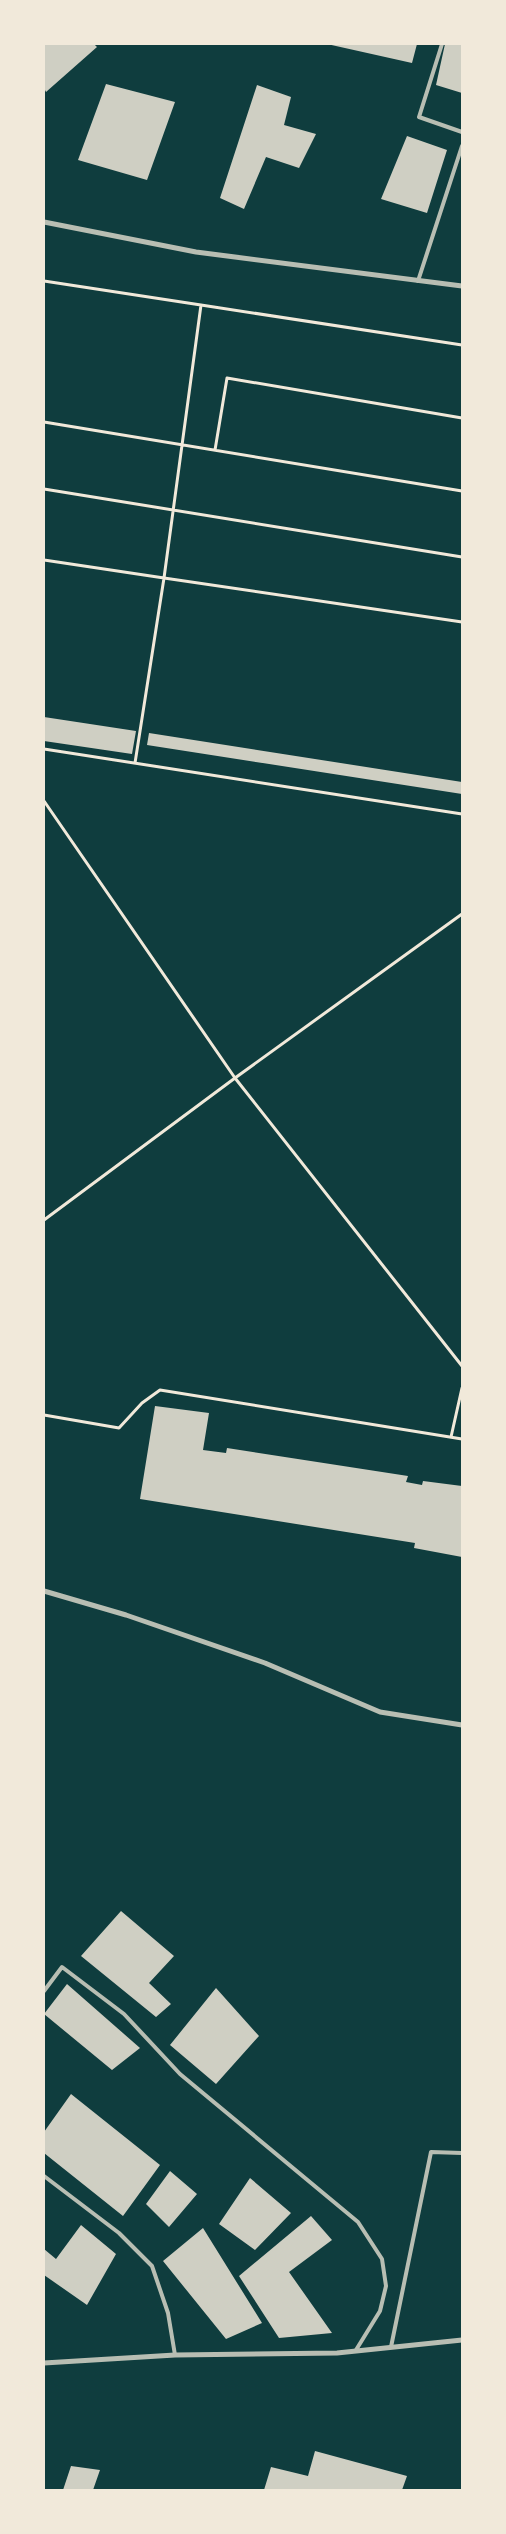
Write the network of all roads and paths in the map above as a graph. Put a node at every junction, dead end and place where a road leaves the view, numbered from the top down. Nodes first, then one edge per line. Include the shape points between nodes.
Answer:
1 (442, 44) edge
2 (462, 132) edge
3 (462, 146) edge
4 (44, 222) edge
5 (44, 281) edge
6 (418, 281) junction
7 (462, 286) edge
8 (201, 305) junction
9 (462, 345) edge
10 (462, 418) edge
11 (44, 422) edge
12 (183, 445) junction
13 (215, 450) junction
14 (44, 489) edge
15 (462, 491) edge
16 (174, 509) junction
17 (462, 556) edge
18 (44, 560) edge
19 (164, 578) junction
20 (462, 622) edge
21 (44, 749) edge
22 (135, 763) junction
23 (44, 800) edge
24 (462, 814) edge
25 (462, 914) edge
26 (235, 1078) junction
27 (44, 1220) edge
28 (462, 1366) edge
29 (462, 1388) edge
30 (44, 1415) edge
31 (451, 1437) junction
32 (462, 1439) edge
33 (44, 1591) edge
34 (462, 1725) edge
35 (44, 1991) edge
36 (462, 2153) edge
37 (44, 2176) edge
38 (462, 2340) edge
39 (391, 2347) junction
40 (356, 2350) junction
41 (175, 2355) junction
42 (44, 2363) edge

1 - 2 lane via 419,117
3 - 6 lane
4 - 6 street via 196,252
5 - 8 path
6 - 7 street
8 - 9 path
8 - 12 path
10 - 13 path via 227,378
11 - 12 path
12 - 13 path
12 - 16 path
13 - 15 path
14 - 16 path
16 - 17 path
16 - 19 path
18 - 19 path
19 - 20 path
19 - 22 path
21 - 22 path
22 - 24 path
23 - 26 path
25 - 26 path
26 - 27 path
26 - 28 path
29 - 31 path
30 - 31 path via 118,1428 160,1390
31 - 32 path
33 - 34 street via 126,1615 265,1663 380,1712
35 - 40 lane via 62,1967 124,2014 180,2074 358,2222 382,2259 386,2286 380,2311
36 - 39 lane via 431,2152
37 - 41 lane via 119,2234 152,2266 168,2313
38 - 39 street
39 - 40 street
40 - 41 street
41 - 42 street

